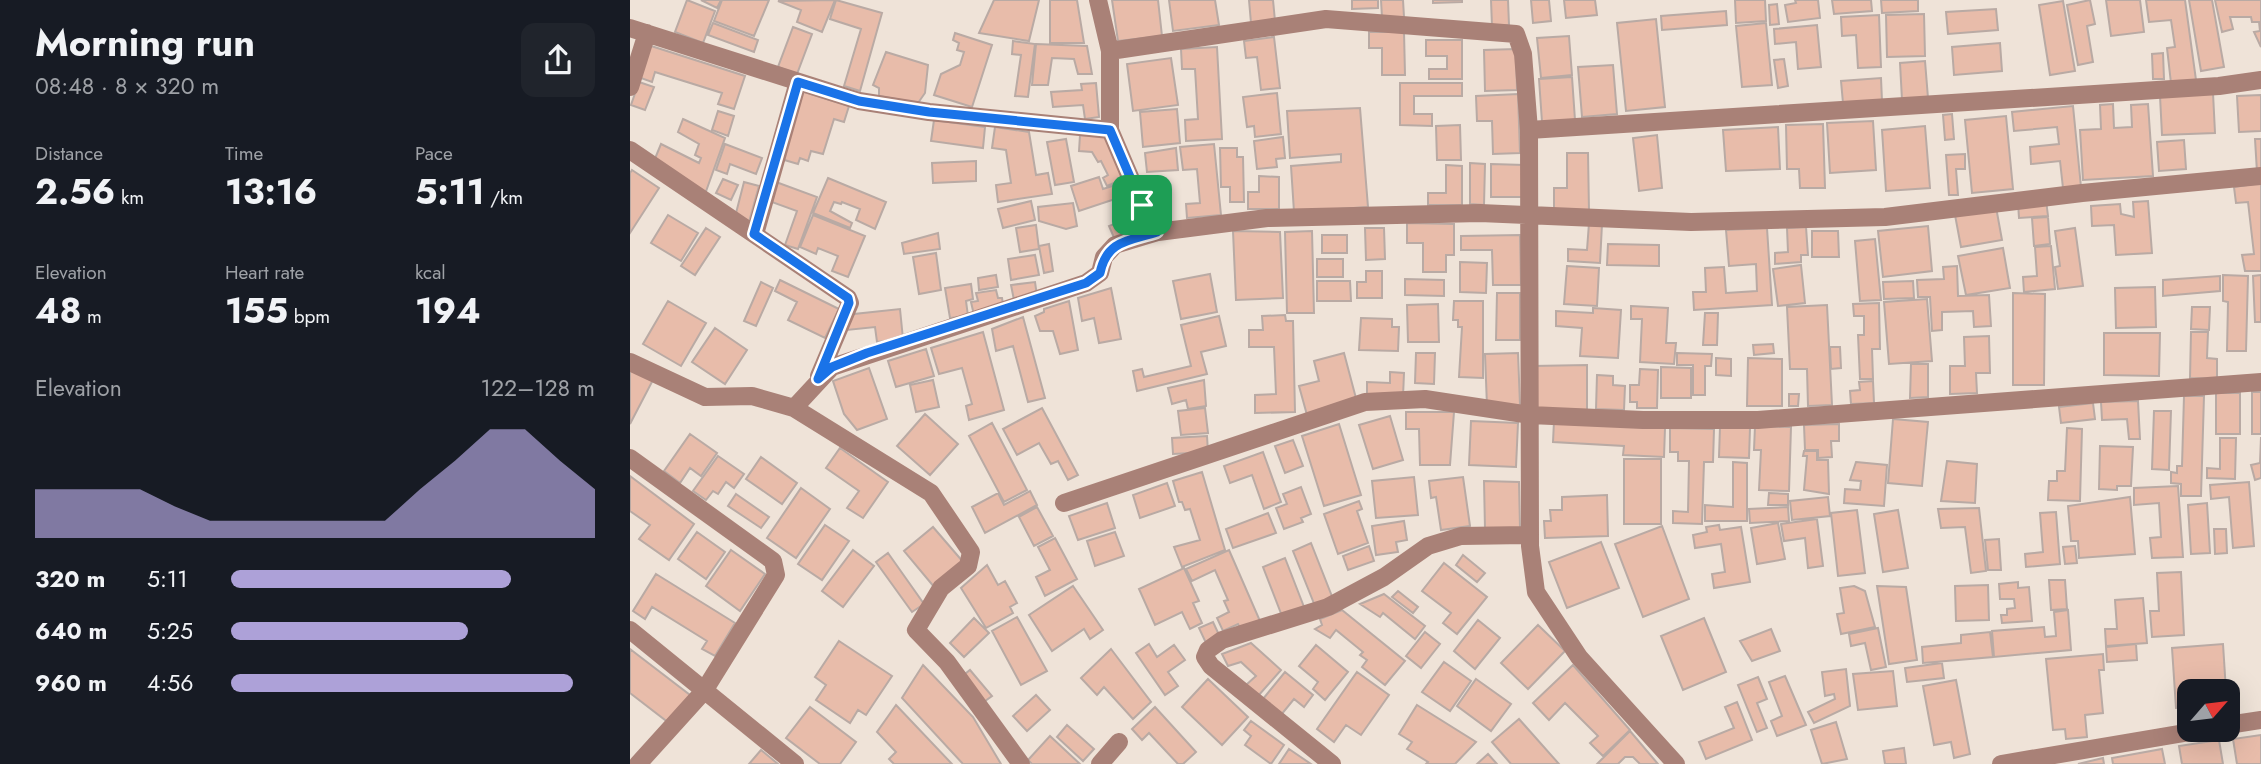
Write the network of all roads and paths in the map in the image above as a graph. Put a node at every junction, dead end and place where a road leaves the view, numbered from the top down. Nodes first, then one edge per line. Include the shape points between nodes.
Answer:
1 (1098, 0) edge
2 (638, 31) edge
3 (1110, 51) junction
4 (2261, 80) edge
5 (798, 82) junction
6 (630, 87) edge
7 (1110, 130) junction
8 (1529, 130) junction
9 (630, 150) edge
10 (2261, 176) edge
11 (1528, 214) junction
12 (1157, 232) junction
13 (754, 234) junction
14 (630, 362) edge
15 (818, 379) junction
16 (2261, 382) edge
17 (794, 408) junction
18 (1530, 415) junction
19 (630, 458) edge
20 (1064, 503) dead end
21 (1530, 535) junction
22 (630, 630) edge
23 (704, 691) junction
24 (2261, 720) edge
25 (2240, 723) edge
26 (2177, 734) edge
27 (1119, 742) dead end
28 (638, 764) edge
29 (795, 764) edge
30 (1021, 764) edge
31 (1100, 764) edge
32 (1332, 764) edge
33 (1676, 764) edge
34 (2001, 764) edge

1 - 3 street
2 - 5 street
2 - 6 street
3 - 7 street
3 - 8 street via 1326,19 1516,34 1523,54
4 - 8 street
5 - 7 street via 859,101 917,110
5 - 13 street
7 - 12 street
8 - 11 street
9 - 13 street
10 - 11 street via 1885,217 1691,222
11 - 12 street via 1267,218
11 - 18 street
12 - 15 street via 1115,245 1104,257 1100,273 1086,283 867,353 832,367
13 - 15 street via 848,298
14 - 17 street via 705,397 752,396
15 - 17 street
16 - 18 street via 1758,419
17 - 30 street via 931,493 964,539 971,552 968,566 941,588 916,629 947,662
18 - 20 street via 1425,399 1365,402
18 - 21 street
19 - 23 street via 777,566 776,575
21 - 32 street via 1461,536 1428,546 1384,578 1328,607 1222,640 1208,650 1205,657 1211,666
21 - 33 street via 1536,592 1579,657
22 - 23 street
23 - 28 street
23 - 29 street
24 - 25 street
26 - 34 street
27 - 31 street

